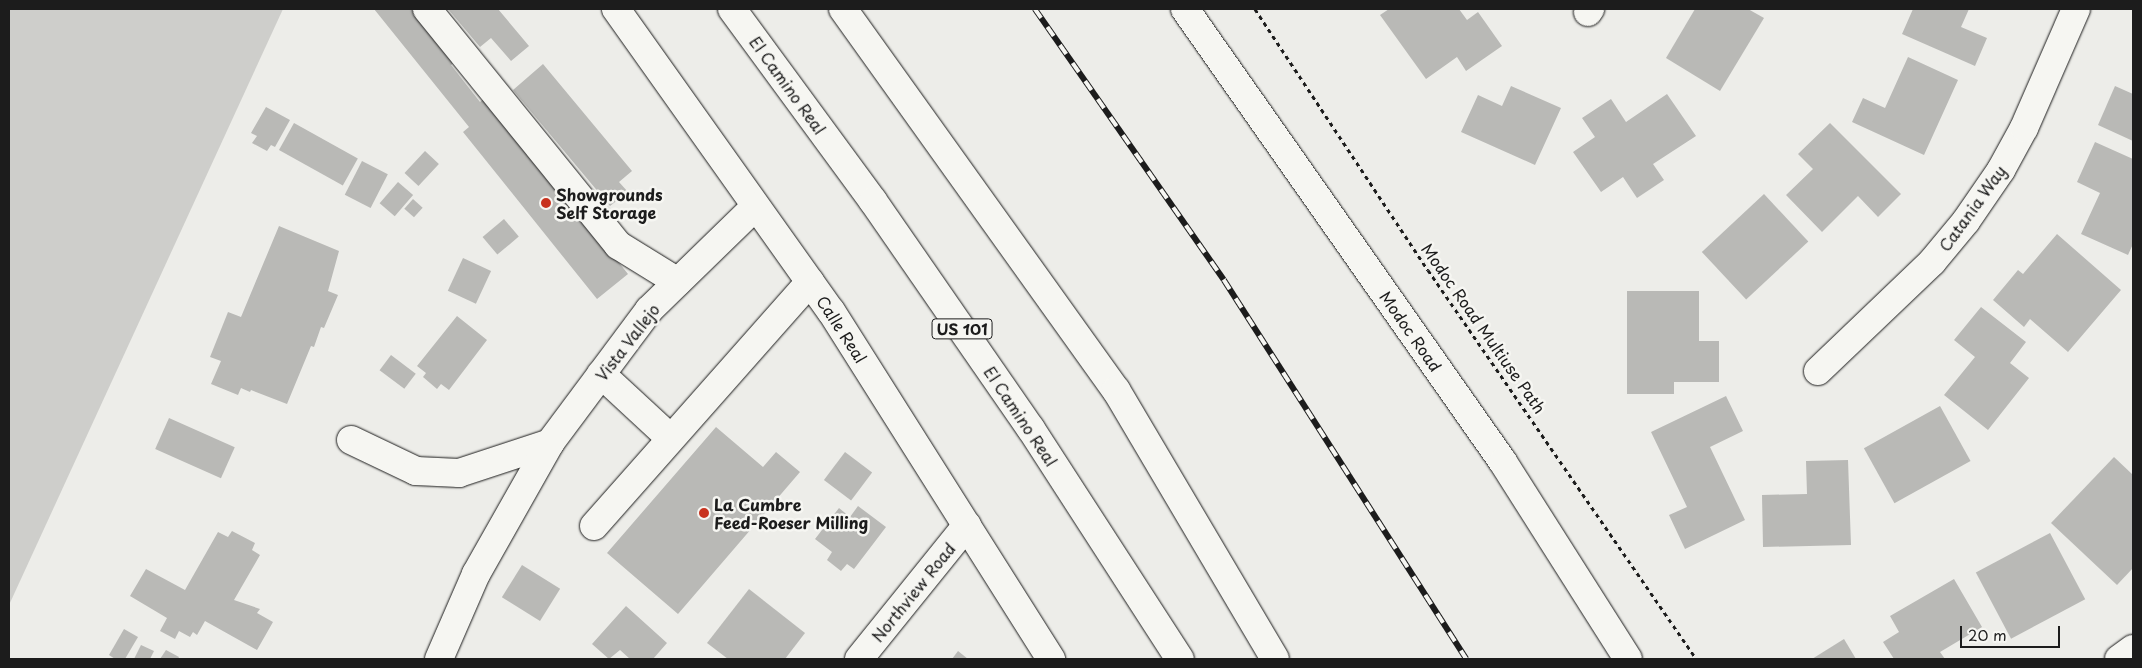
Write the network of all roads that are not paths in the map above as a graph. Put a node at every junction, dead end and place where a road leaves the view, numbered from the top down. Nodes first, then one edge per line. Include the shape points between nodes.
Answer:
1 (427, 9) edge
2 (616, 9) edge
3 (732, 9) edge
4 (843, 9) edge
5 (1184, 9) edge
6 (2076, 9) edge
7 (755, 207) junction
8 (678, 282) junction
9 (810, 282) junction
10 (1818, 370) dead end
11 (601, 374) junction
12 (670, 438) junction
13 (351, 440) dead end
14 (550, 443) junction
15 (967, 525) junction
16 (594, 526) dead end
17 (2133, 649) edge
18 (439, 659) edge
19 (859, 659) edge
20 (1051, 659) edge
21 (1180, 659) edge
22 (1275, 659) edge
23 (1628, 659) edge
24 (2119, 659) edge

1 - 8 main road via 618,244
2 - 7 main road, Calle Real
3 - 21 main road, El Camino Real / US 101 via 873,200 1020,413
4 - 22 main road via 1116,390
5 - 23 main road, Modoc Road via 1503,462
6 - 10 main road, Catania Way via 2024,128 2001,170 1966,221 1932,262
7 - 8 main road, Vista Vallejo
7 - 9 main road, Calle Real
8 - 11 main road, Vista Vallejo via 649,310
9 - 12 main road
9 - 15 main road, Calle Real
11 - 12 main road
11 - 14 main road, Vista Vallejo
12 - 16 main road
13 - 14 main road via 416,471 459,473
14 - 18 main road, Vista Vallejo via 476,574
15 - 19 main road, Northview Road
15 - 20 main road, Calle Real
17 - 24 main road

